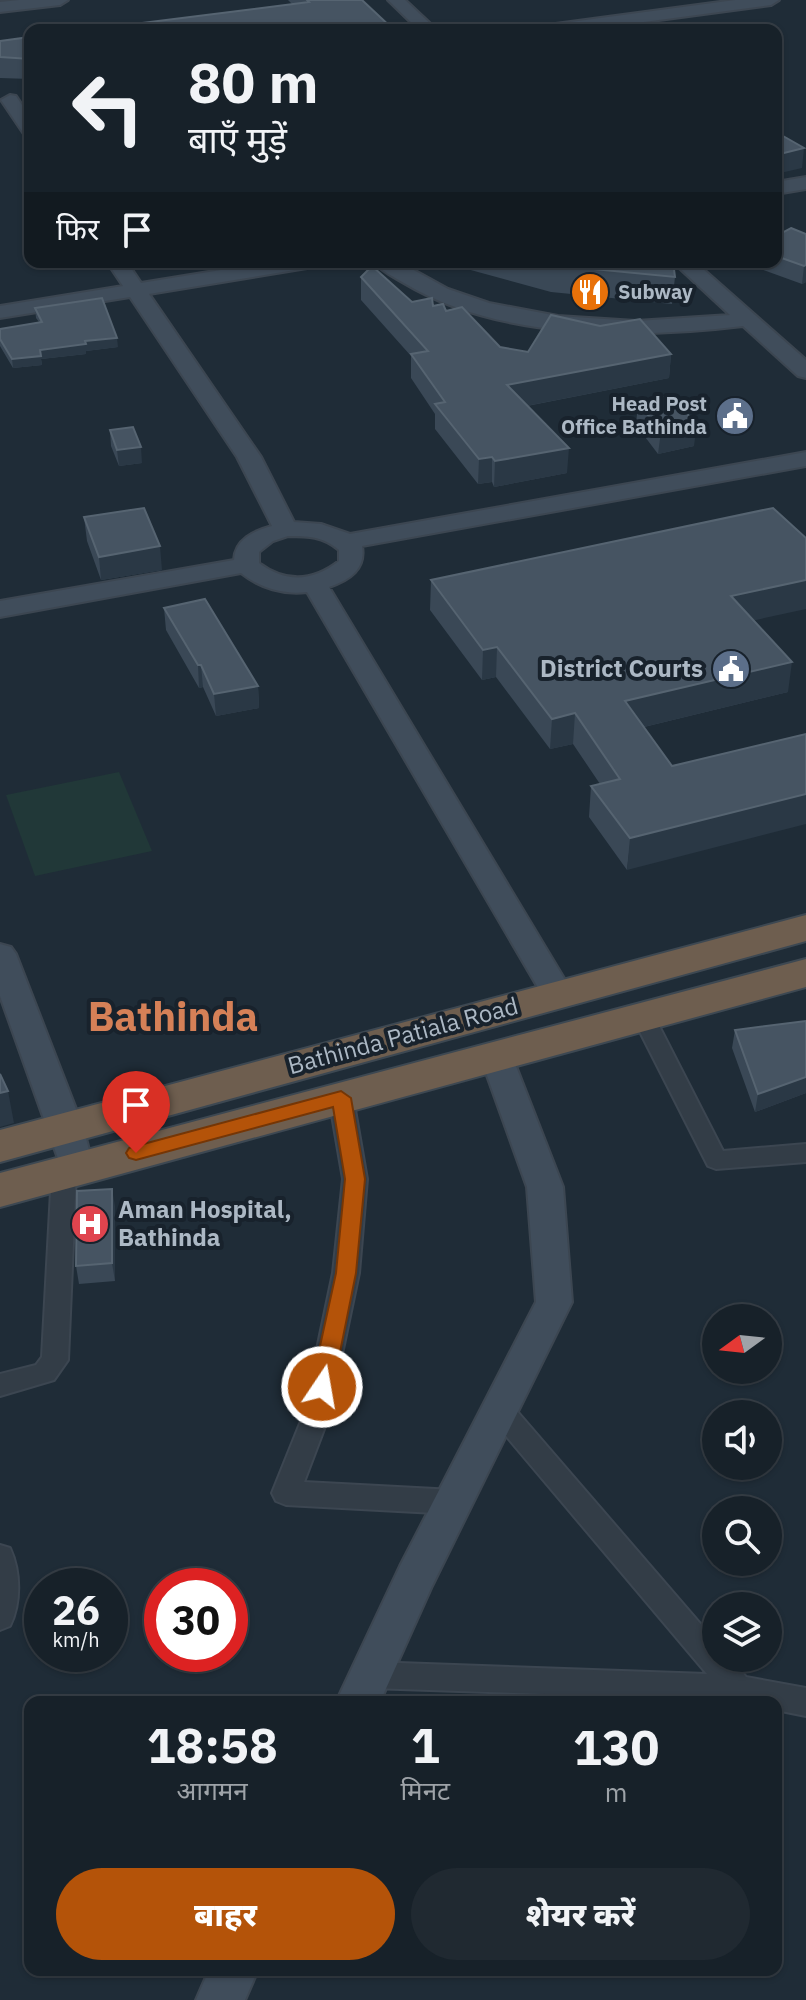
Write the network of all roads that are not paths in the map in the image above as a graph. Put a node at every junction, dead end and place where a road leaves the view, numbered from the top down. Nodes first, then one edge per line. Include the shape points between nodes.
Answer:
1 (60, 0) edge
2 (396, 0) edge
3 (771, 0) edge
4 (0, 7) edge
5 (422, 24) edge
6 (593, 24) edge
7 (5, 101) edge
8 (24, 123) edge
9 (806, 183) edge
10 (782, 187) edge
11 (121, 268) edge
12 (269, 268) edge
13 (395, 268) edge
14 (691, 268) edge
15 (135, 289) junction
16 (0, 312) edge
17 (747, 319) junction
18 (806, 371) edge
19 (806, 459) edge
20 (286, 529) junction
21 (346, 542) junction
22 (246, 565) junction
23 (315, 584) junction
24 (0, 609) edge
25 (806, 928) edge
26 (0, 954) edge
27 (806, 973) edge
28 (558, 995) junction
29 (643, 1016) junction
30 (496, 1056) junction
31 (341, 1098) junction
32 (66, 1127) junction
33 (0, 1146) edge
34 (806, 1153) edge
35 (70, 1171) junction
36 (0, 1190) edge
37 (0, 1385) edge
38 (500, 1410) junction
39 (454, 1502) junction
40 (0, 1557) edge
41 (0, 1617) edge
42 (365, 1688) edge
43 (738, 1689) junction
44 (775, 1696) edge
45 (782, 1697) edge
46 (806, 1702) edge
47 (231, 1976) edge
48 (220, 2000) edge

1 - 4 street
2 - 5 street
3 - 6 street
7 - 8 street
9 - 10 street
11 - 15 street
12 - 15 street
13 - 17 street via 450,298 526,316 667,328
14 - 17 street
15 - 16 street
15 - 20 street via 249,457
17 - 18 street
19 - 21 street
20 - 21 street via 313,529
20 - 22 street via 247,549
21 - 23 street via 351,563 336,577
22 - 23 street via 260,578 283,585
22 - 24 street
23 - 28 street
25 - 28 highway, Bathinda Patiala Road
26 - 32 street
27 - 29 highway
28 - 32 highway, Bathinda Patiala Road
29 - 30 highway
29 - 34 street via 716,1160
30 - 31 highway
30 - 38 street via 545,1187 554,1302
31 - 35 highway
31 - 39 street via 355,1179 346,1273 316,1416 286,1493
32 - 33 highway, Bathinda Patiala Road
32 - 35 street
35 - 36 highway
35 - 37 street via 55,1360 45,1373
38 - 39 street
38 - 43 street
39 - 42 street
40 - 41 street via 5,1605
42 - 43 street
43 - 44 street
45 - 46 street
47 - 48 street

